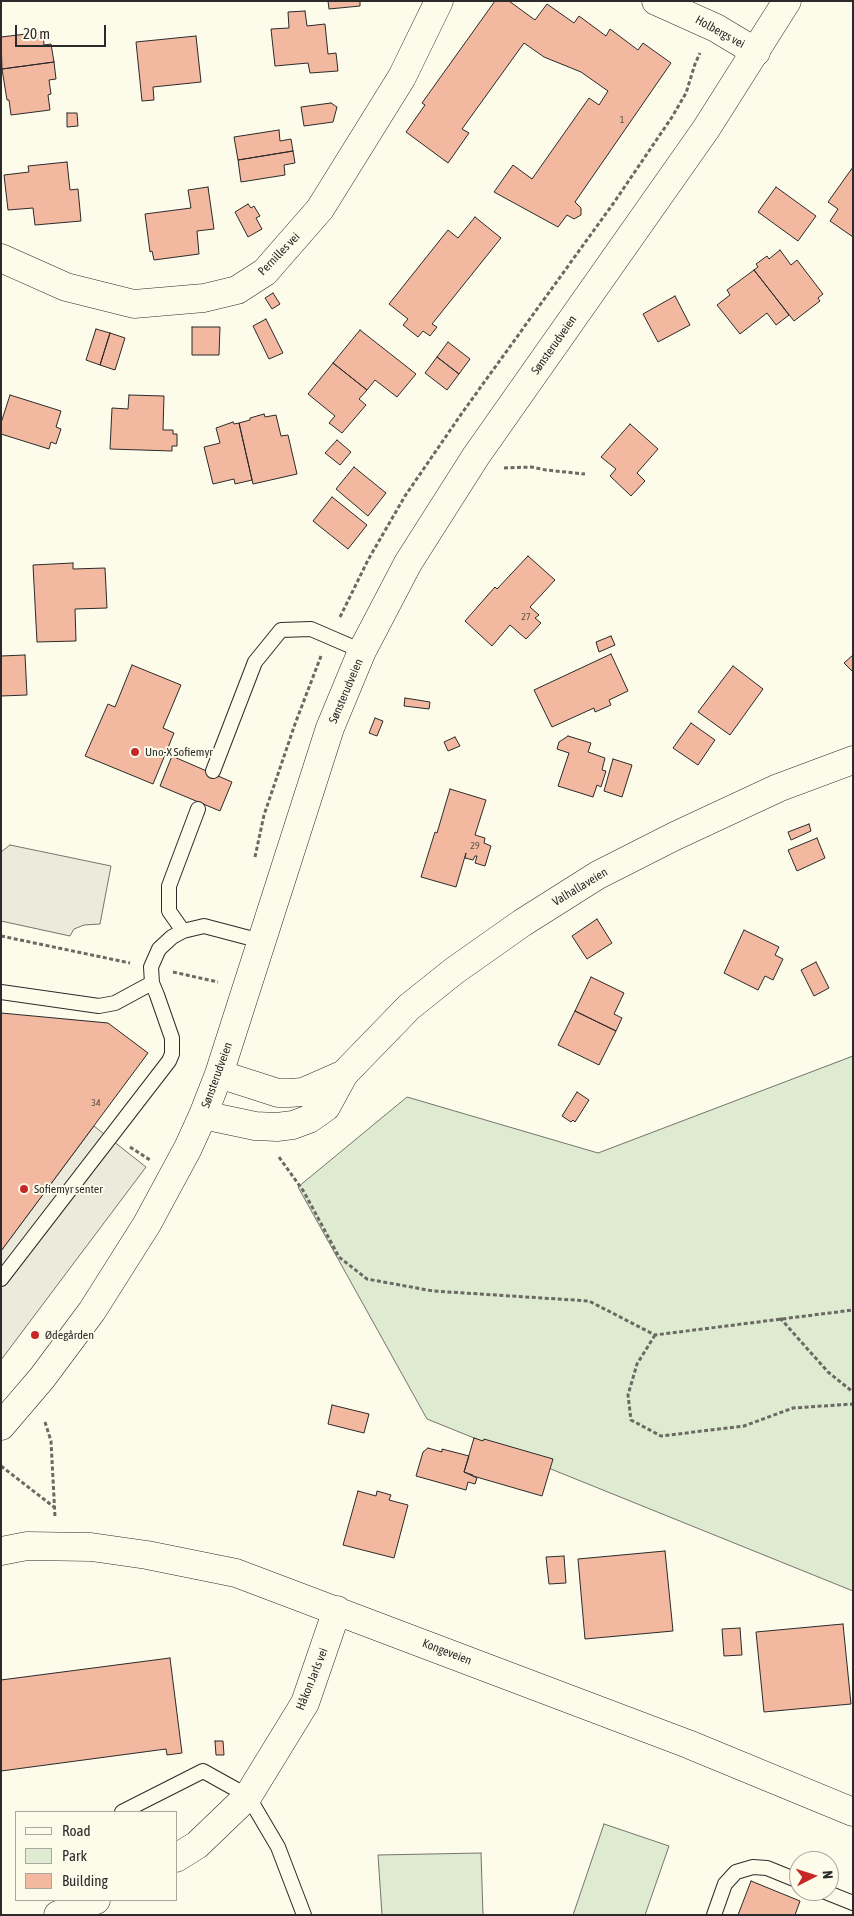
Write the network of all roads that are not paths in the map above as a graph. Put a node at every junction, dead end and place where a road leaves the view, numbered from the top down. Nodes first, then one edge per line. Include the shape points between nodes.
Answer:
1 (439, 1) edge
2 (656, 1) edge
3 (787, 1) edge
4 (756, 52) junction
5 (1, 258) edge
6 (362, 651) junction
7 (853, 760) edge
8 (213, 771) dead end
9 (198, 809) dead end
10 (183, 931) junction
11 (261, 942) junction
12 (152, 983) junction
13 (1, 992) edge
14 (218, 1074) junction
15 (344, 1074) junction
16 (203, 1115) junction
17 (1, 1279) edge
18 (1, 1426) edge
19 (1, 1532) edge
20 (14, 1548) edge
21 (337, 1610) junction
22 (248, 1796) junction
23 (124, 1811) edge
24 (853, 1812) edge
25 (178, 1857) edge
26 (789, 1877) edge
27 (839, 1897) edge
28 (93, 1901) edge
29 (853, 1903) edge
30 (58, 1915) edge
31 (304, 1915) edge
32 (714, 1915) edge

1 - 5 street, Pernilles vei via 402,78 320,209 265,272 237,290 204,298 134,304 66,287
2 - 4 street, Holbergs vei via 716,28
3 - 4 street, Sønsterudveien
4 - 6 street, Sønsterudveien via 681,165 476,456 408,563
6 - 8 lane via 312,628 281,630 255,662
6 - 11 street, Sønsterudveien via 330,728
7 - 15 street, Valhallaveien via 723,813 630,858 560,898 425,993
9 - 10 lane via 169,886 169,911
10 - 11 lane via 204,926
10 - 12 lane via 159,949 151,968
11 - 14 street, Sønsterudveien
12 - 13 lane via 115,1003 99,1006
12 - 17 lane via 172,1038 172,1054 163,1070
14 - 15 street, Valhallaveien via 278,1093 289,1093 303,1092
14 - 16 street, Sønsterudveien
15 - 16 street, Valhallaveien via 326,1107 293,1125 255,1126
16 - 18 street, Sønsterudveien via 167,1189 116,1276 78,1332
19 - 20 street, Kongeveien
20 - 21 street, Kongeveien via 56,1545 118,1550 227,1571
21 - 22 street, Håkon Jarls vei via 305,1703
21 - 24 street, Kongeveien via 688,1744
22 - 23 lane via 203,1771
22 - 25 street, Håkon Jarls vei via 197,1845
22 - 31 lane via 278,1847
26 - 32 lane via 768,1868 753,1867 736,1872 725,1884
27 - 29 lane
28 - 30 street

